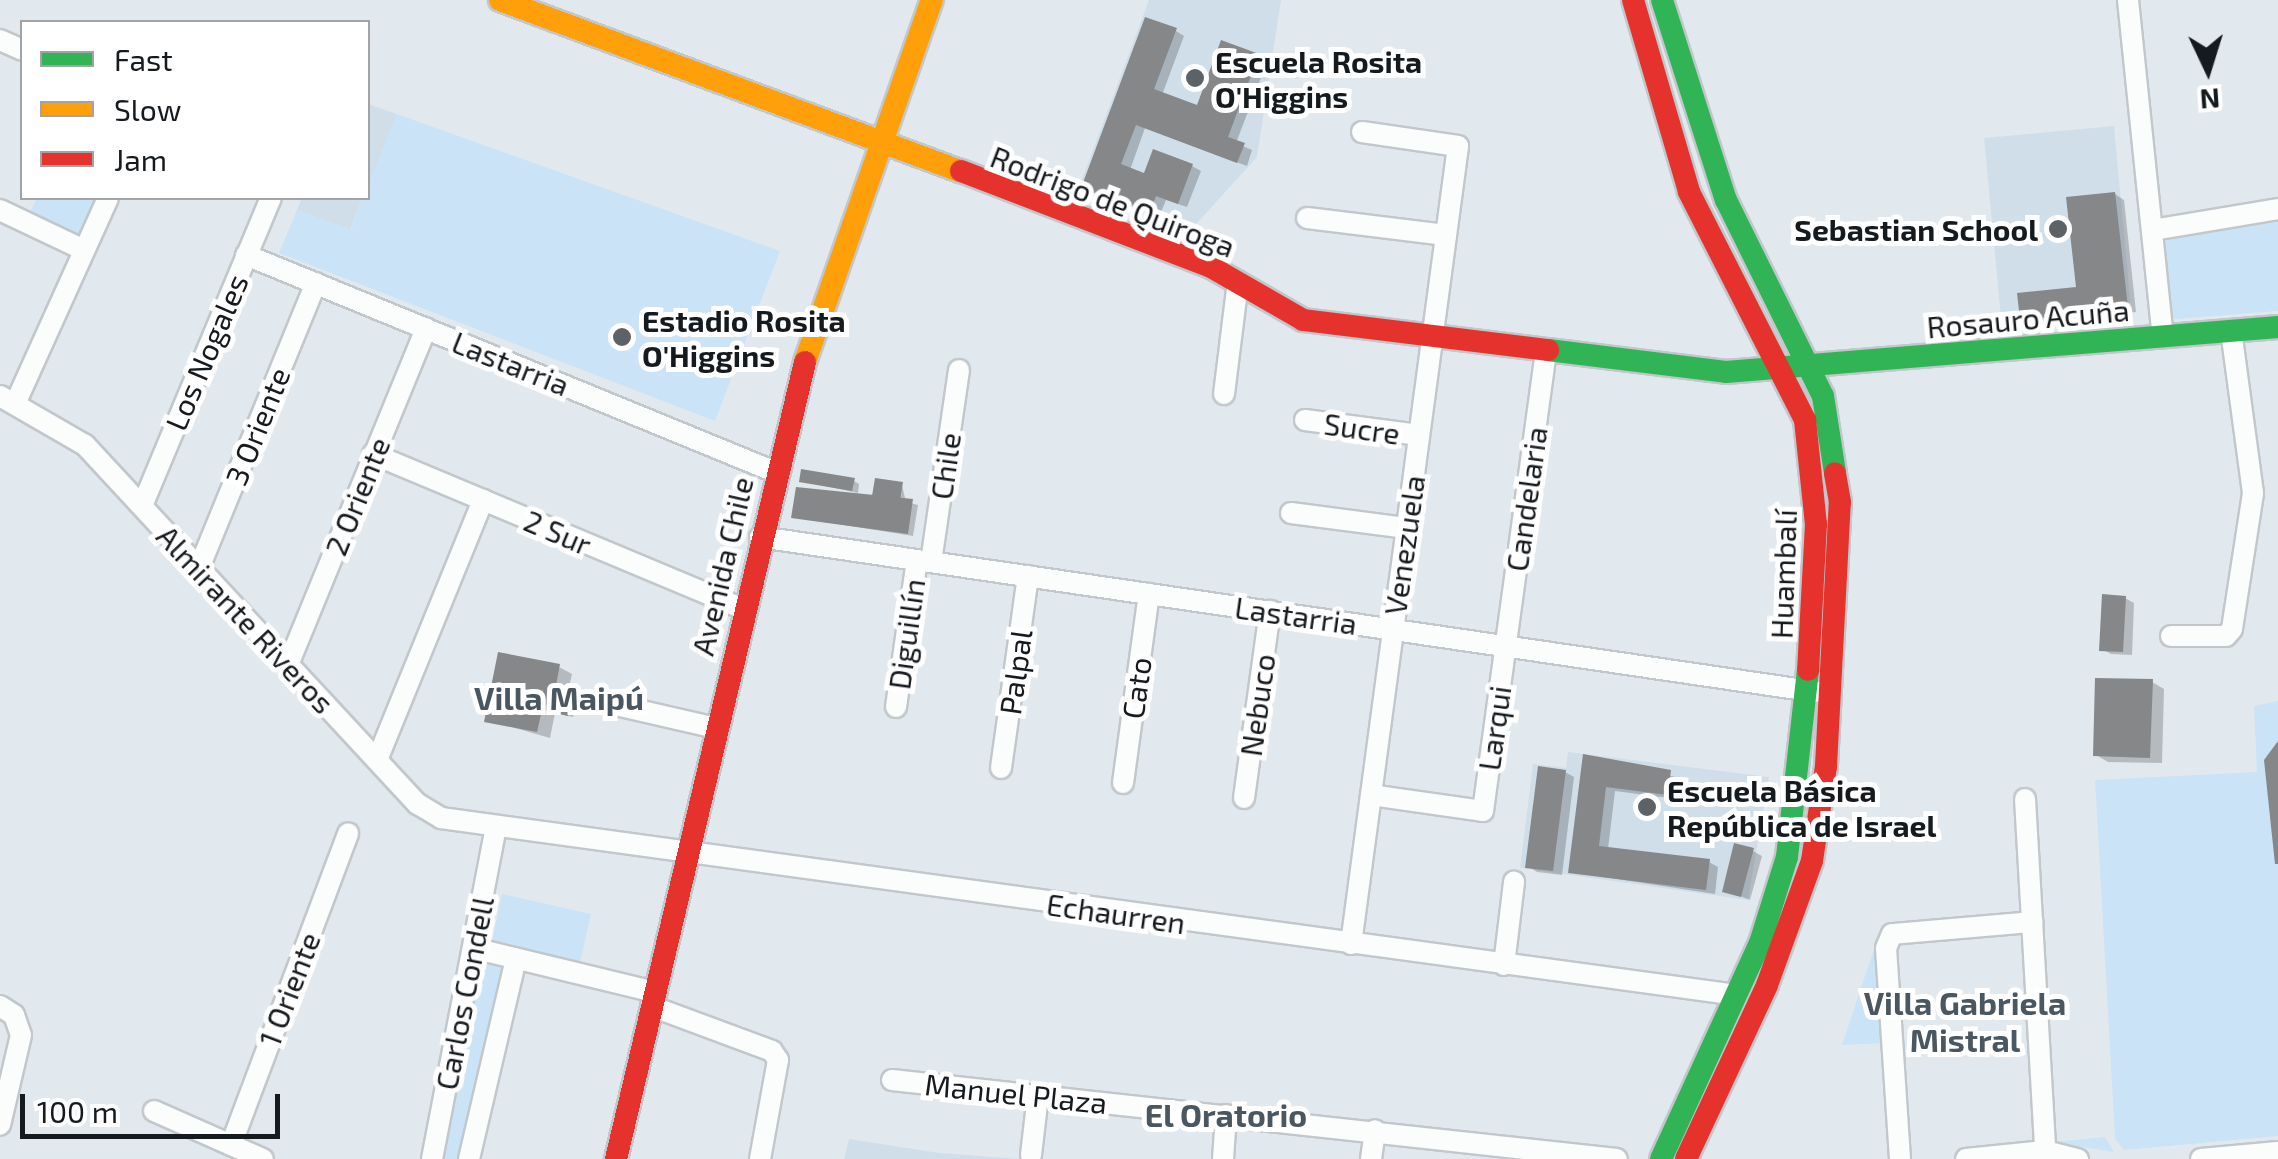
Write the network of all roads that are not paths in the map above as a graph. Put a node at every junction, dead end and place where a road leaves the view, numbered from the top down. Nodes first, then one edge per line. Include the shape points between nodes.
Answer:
1 (500, 0) edge
2 (932, 0) edge
3 (1633, 0) edge
4 (1662, 0) edge
5 (2128, 0) edge
6 (1362, 132) dead end
7 (883, 143) junction
8 (107, 200) edge
9 (269, 200) edge
10 (2278, 209) edge
11 (0, 210) edge
12 (1307, 218) dead end
13 (2153, 230) junction
14 (1446, 235) junction
15 (84, 250) junction
16 (246, 254) junction
17 (1238, 282) junction
18 (316, 283) junction
19 (2278, 327) edge
20 (426, 328) junction
21 (2231, 331) junction
22 (2163, 336) junction
23 (1432, 338) junction
24 (1546, 352) junction
25 (1812, 367) junction
26 (959, 370) dead end
27 (1782, 370) junction
28 (1224, 394) dead end
29 (8, 400) edge
30 (1305, 420) dead end
31 (1419, 435) junction
32 (374, 454) junction
33 (775, 472) junction
34 (483, 500) junction
35 (142, 506) junction
36 (1291, 513) dead end
37 (1407, 528) junction
38 (760, 537) junction
39 (924, 561) junction
40 (199, 568) junction
41 (1028, 576) junction
42 (1149, 594) junction
43 (743, 609) junction
44 (1270, 611) junction
45 (1393, 629) junction
46 (2171, 636) dead end
47 (1506, 646) junction
48 (288, 665) junction
49 (1820, 692) junction
50 (608, 703) dead end
51 (896, 708) dead end
52 (716, 728) junction
53 (377, 760) junction
54 (1002, 768) dead end
55 (1123, 783) dead end
56 (1371, 795) junction
57 (1244, 798) dead end
58 (2025, 798) dead end
59 (496, 826) junction
60 (348, 833) dead end
61 (686, 856) junction
62 (1514, 882) dead end
63 (2032, 922) junction
64 (1351, 944) junction
65 (473, 948) junction
66 (516, 958) junction
67 (1504, 965) junction
68 (1736, 996) junction
69 (653, 999) junction
70 (0, 1006) edge
71 (892, 1080) dead end
72 (1038, 1095) junction
73 (154, 1111) dead end
74 (1226, 1115) junction
75 (0, 1125) edge
76 (1375, 1130) junction
77 (231, 1145) junction
78 (2278, 1152) edge
79 (2034, 1154) edge
80 (1031, 1155) dead end
81 (263, 1159) edge
82 (432, 1159) edge
83 (469, 1159) edge
84 (616, 1159) edge
85 (760, 1159) edge
86 (1223, 1159) edge
87 (1371, 1159) edge
88 (1617, 1159) edge
89 (1660, 1159) edge
90 (1686, 1159) edge
91 (1900, 1159) edge
92 (1966, 1159) edge
93 (2078, 1159) edge
94 (2200, 1159) edge

1 - 7 main road, Rodrigo de Quiroga
2 - 7 main road, Avenida Chile
3 - 27 main road, Huambalí via 1689,192
4 - 25 main road, Huambalí via 1726,200
5 - 13 street
6 - 14 street, Venezuela via 1458,146
7 - 17 main road, Rodrigo de Quiroga via 1141,238
7 - 33 main road, Avenida Chile via 814,328
8 - 15 street
9 - 16 street, Los Nogales
10 - 13 street
11 - 15 street
12 - 14 street
13 - 22 street
14 - 23 street, Venezuela
15 - 29 street
16 - 18 street, Lastarria
16 - 35 street, Los Nogales
17 - 23 main road, Rodrigo de Quiroga via 1294,318
17 - 28 street
18 - 20 street, Lastarria
18 - 40 street, 3 Oriente
19 - 21 main road, Rosauro Acuña
20 - 32 street, 2 Oriente
20 - 33 street, Lastarria
21 - 22 main road, Rosauro Acuña
21 - 46 street via 2253,493 2232,629 2226,636
22 - 25 main road, Rosauro Acuña
23 - 24 main road, Rodrigo de Quiroga
23 - 31 street, Venezuela
24 - 27 main road, Rodrigo de Quiroga via 1726,372
24 - 47 street, Candelaria
25 - 27 main road, Rosauro Acuña
25 - 49 main road, Huambalí via 1839,476
26 - 39 street, Chile
27 - 49 main road, Huambalí via 1814,464
29 - 35 street, Almirante Riveros via 70,432
30 - 31 street, Sucre
31 - 37 street, Venezuela
32 - 34 street, 2 Sur
32 - 48 street, 2 Oriente
33 - 38 main road, Avenida Chile
34 - 43 street, 2 Sur
34 - 53 street
35 - 40 street, Almirante Riveros
36 - 37 street
37 - 45 street, Venezuela
38 - 39 street, Lastarria
38 - 43 main road, Avenida Chile
39 - 41 street, Lastarria
39 - 51 street, Diguillín
40 - 48 street, Almirante Riveros
41 - 42 street, Lastarria
41 - 54 street, Palpal
42 - 44 street, Lastarria
42 - 55 street, Cato
43 - 52 main road, Avenida Chile
44 - 45 street, Lastarria
44 - 57 street, Nebuco
45 - 47 street, Lastarria
45 - 56 street, Venezuela
47 - 49 street, Lastarria
47 - 56 street, Larqui via 1483,810
48 - 53 street, Almirante Riveros
49 - 68 main road, Huambalí via 1788,856
49 - 90 main road, Huambalí via 1821,818 1804,888
50 - 52 street
52 - 61 main road, Avenida Chile
53 - 59 street, Almirante Riveros via 433,815
56 - 64 street, Venezuela
58 - 63 street
59 - 61 street, Echaurren
59 - 65 street, Carlos Condell
60 - 77 street, 1 Oriente
61 - 64 street, Echaurren
61 - 69 main road, Avenida Chile
62 - 67 street
63 - 79 street
63 - 91 street via 1902,928 1892,934 1886,948
64 - 67 street, Echaurren
65 - 66 street
65 - 82 street, Carlos Condell
66 - 69 street
66 - 83 street, Carlos Condell
67 - 68 street, Echaurren
68 - 89 main road, Huambalí
69 - 84 main road, Avenida Chile
69 - 85 street via 772,1051 778,1060
70 - 75 street via 18,1021 21,1035
71 - 72 street, Manuel Plaza
72 - 74 street, Manuel Plaza
72 - 80 street
73 - 77 street
74 - 76 street, Manuel Plaza
74 - 86 street
76 - 87 street
76 - 88 street, Manuel Plaza
77 - 81 street
78 - 94 street
79 - 92 street
79 - 93 street

